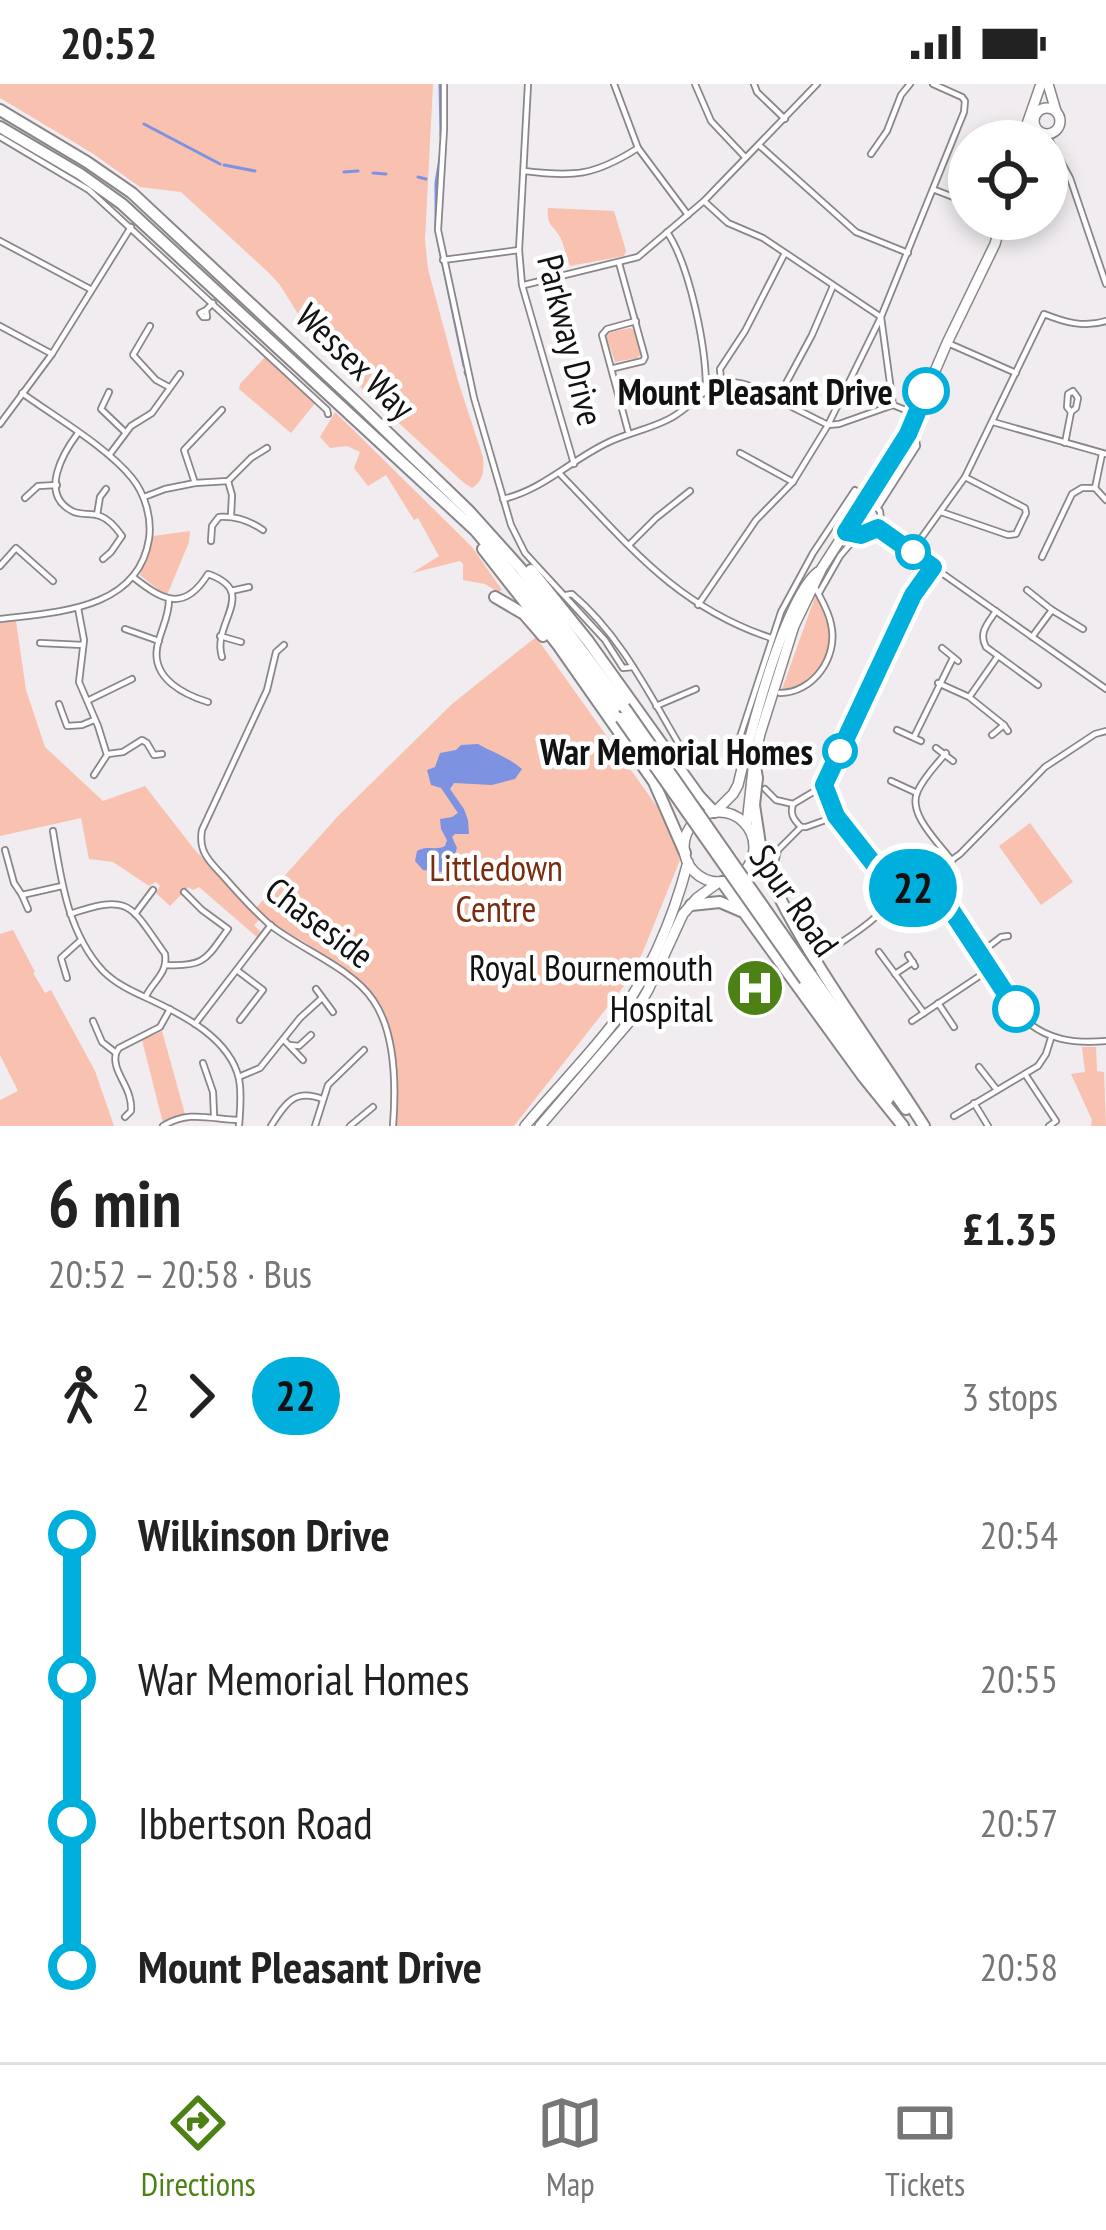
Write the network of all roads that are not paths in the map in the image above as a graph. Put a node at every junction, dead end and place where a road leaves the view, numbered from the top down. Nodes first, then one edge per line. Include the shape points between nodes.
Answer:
1 (444, 84) edge
2 (529, 84) edge
3 (614, 84) edge
4 (695, 84) edge
5 (754, 84) edge
6 (817, 84) edge
7 (910, 84) edge
8 (933, 84) edge
9 (1045, 84) edge
10 (0, 110) edge
11 (1056, 112) junction
12 (1035, 113) junction
13 (785, 119) junction
14 (1030, 120) edge
15 (1035, 120) edge
16 (1060, 120) edge
17 (0, 127) edge
18 (0, 137) edge
19 (760, 146) junction
20 (638, 148) junction
21 (871, 154) dead end
22 (747, 159) junction
23 (522, 171) junction
24 (1068, 174) edge
25 (935, 190) junction
26 (948, 195) edge
27 (704, 201) junction
28 (688, 214) junction
29 (131, 227) junction
30 (667, 232) junction
31 (997, 240) edge
32 (0, 241) edge
33 (519, 250) junction
34 (785, 253) junction
35 (908, 253) junction
36 (443, 260) junction
37 (619, 263) junction
38 (1106, 284) edge
39 (522, 285) junction
40 (832, 286) junction
41 (92, 290) junction
42 (213, 303) junction
43 (206, 310) dead end
44 (881, 317) junction
45 (636, 321) junction
46 (1106, 321) edge
47 (0, 326) edge
48 (151, 333) dead end
49 (946, 343) junction
50 (52, 354) junction
51 (611, 369) junction
52 (1016, 373) junction
53 (180, 374) dead end
54 (721, 383) junction
55 (170, 388) junction
56 (706, 390) junction
57 (109, 392) dead end
58 (22, 393) junction
59 (777, 401) junction
60 (893, 406) junction
61 (222, 410) dead end
62 (1071, 412) dead end
63 (3, 413) edge
64 (328, 414) dead end
65 (917, 415) junction
66 (993, 422) junction
67 (0, 424) edge
68 (828, 424) junction
69 (125, 432) junction
70 (78, 434) junction
71 (628, 434) junction
72 (1065, 443) junction
73 (267, 448) dead end
74 (740, 453) dead end
75 (1104, 454) edge
76 (108, 456) junction
77 (574, 464) junction
78 (559, 473) junction
79 (965, 477) junction
80 (228, 481) junction
81 (793, 482) junction
82 (195, 483) junction
83 (57, 485) junction
84 (442, 485) junction
85 (1095, 488) junction
86 (106, 489) dead end
87 (855, 490) dead end
88 (690, 491) dead end
89 (31, 497) dead end
90 (143, 498) junction
91 (503, 499) junction
92 (1106, 500) edge
93 (873, 503) junction
94 (941, 512) junction
95 (97, 515) junction
96 (231, 516) junction
97 (878, 528) junction
98 (263, 530) dead end
99 (852, 533) junction
100 (211, 541) dead end
101 (629, 545) junction
102 (912, 551) junction
103 (1042, 557) dead end
104 (103, 559) dead end
105 (0, 566) edge
106 (933, 567) junction
107 (822, 568) junction
108 (133, 576) junction
109 (53, 581) dead end
110 (249, 587) dead end
111 (816, 589) junction
112 (1027, 590) dead end
113 (231, 591) junction
114 (495, 597) dead end
115 (169, 599) junction
116 (698, 604) junction
117 (78, 608) junction
118 (788, 610) junction
119 (1052, 610) junction
120 (996, 611) junction
121 (0, 619) edge
122 (794, 626) junction
123 (125, 629) dead end
124 (1083, 629) dead end
125 (220, 636) junction
126 (1032, 637) junction
127 (771, 638) junction
128 (159, 641) junction
129 (241, 642) dead end
130 (83, 645) junction
131 (284, 645) dead end
132 (45, 646) dead end
133 (942, 648) dead end
134 (998, 656) junction
135 (222, 657) dead end
136 (628, 667) junction
137 (767, 672) junction
138 (126, 679) dead end
139 (938, 683) junction
140 (1038, 685) dead end
141 (620, 686) junction
142 (696, 689) dead end
143 (1106, 689) edge
144 (780, 693) dead end
145 (969, 697) junction
146 (200, 700) junction
147 (87, 701) junction
148 (208, 702) dead end
149 (59, 704) dead end
150 (656, 706) junction
151 (195, 712) dead end
152 (620, 716) junction
153 (94, 720) junction
154 (897, 730) dead end
155 (1106, 731) edge
156 (992, 735) dead end
157 (936, 748) dead end
158 (946, 753) junction
159 (106, 754) junction
160 (686, 756) dead end
161 (156, 757) dead end
162 (754, 760) junction
163 (953, 761) dead end
164 (94, 775) dead end
165 (891, 781) dead end
166 (824, 785) junction
167 (765, 789) dead end
168 (917, 793) junction
169 (793, 804) junction
170 (714, 812) junction
171 (836, 816) junction
172 (747, 824) junction
173 (800, 827) junction
174 (52, 831) dead end
175 (754, 844) junction
176 (5, 850) dead end
177 (686, 857) junction
178 (776, 859) dead end
179 (952, 861) junction
180 (3, 862) edge
181 (766, 872) junction
182 (720, 882) junction
183 (898, 883) junction
184 (62, 886) junction
185 (153, 890) dead end
186 (201, 891) dead end
187 (184, 892) dead end
188 (927, 893) junction
189 (22, 895) junction
190 (191, 899) junction
191 (691, 905) junction
192 (28, 909) dead end
193 (70, 914) junction
194 (135, 914) junction
195 (236, 920) dead end
196 (753, 922) junction
197 (271, 926) junction
198 (228, 929) junction
199 (1009, 936) dead end
200 (81, 940) junction
201 (827, 952) dead end
202 (879, 952) dead end
203 (979, 954) junction
204 (912, 961) dead end
205 (71, 965) dead end
206 (166, 965) junction
207 (64, 969) junction
208 (238, 970) junction
209 (990, 970) junction
210 (895, 974) junction
211 (67, 978) dead end
212 (808, 978) junction
213 (316, 989) dead end
214 (146, 997) junction
215 (322, 998) junction
216 (938, 1003) junction
217 (170, 1009) junction
218 (333, 1012) dead end
219 (924, 1012) junction
220 (100, 1016) dead end
221 (240, 1020) dead end
222 (912, 1021) dead end
223 (195, 1024) junction
224 (954, 1028) dead end
225 (311, 1035) dead end
226 (1051, 1038) junction
227 (1106, 1041) edge
228 (287, 1043) junction
229 (364, 1050) dead end
230 (116, 1053) junction
231 (303, 1060) dead end
232 (203, 1063) dead end
233 (979, 1067) dead end
234 (1025, 1073) junction
235 (239, 1076) junction
236 (997, 1090) junction
237 (322, 1099) junction
238 (974, 1103) junction
239 (373, 1107) dead end
240 (130, 1115) dead end
241 (954, 1116) dead end
242 (213, 1117) junction
243 (239, 1123) edge
244 (163, 1126) edge
245 (271, 1126) edge
246 (315, 1126) edge
247 (350, 1126) edge
248 (393, 1126) edge
249 (525, 1126) edge
250 (540, 1126) edge
251 (905, 1126) edge
252 (921, 1126) edge
253 (988, 1126) edge
254 (1049, 1126) edge

1 - 36 street
2 - 23 street, Parkway Drive
3 - 20 street
4 - 22 street via 711,122
5 - 13 street
6 - 13 street
7 - 21 street
8 - 25 street via 966,106
9 - 11 main road
9 - 12 main road
10 - 84 highway, Wessex Way via 132,193
11 - 12 main road
11 - 16 main road
12 - 14 main road
12 - 15 main road
13 - 19 street
17 - 152 highway, Wessex Way via 122,204 475,530
18 - 29 street via 89,190
19 - 22 street
19 - 35 street via 856,232
20 - 23 street via 587,173
20 - 28 street
22 - 27 street
23 - 33 street, Parkway Drive
24 - 38 street
25 - 26 street
25 - 35 street
27 - 28 street
27 - 34 street
28 - 30 street
29 - 41 street
29 - 42 street
30 - 37 street
30 - 56 street via 691,297
31 - 49 main road
32 - 41 street
33 - 36 street
33 - 39 street, Parkway Drive
34 - 40 street
34 - 54 street via 720,369
35 - 44 street
36 - 91 street
37 - 39 street
37 - 45 street
39 - 77 street, Parkway Drive
40 - 44 street
40 - 59 street
41 - 50 street
42 - 43 street
42 - 64 street
44 - 60 street
44 - 68 street
45 - 51 street via 602,332
45 - 51 street via 644,360
46 - 52 street via 1044,314
47 - 50 street
48 - 55 street via 134,357
49 - 52 street
49 - 65 main road
50 - 58 street
51 - 71 street
52 - 66 street
53 - 55 street
54 - 56 street
54 - 59 street via 744,383
55 - 69 street
56 - 71 street via 666,421
57 - 69 street via 101,409
58 - 63 street
58 - 70 street
59 - 68 street
60 - 65 street
60 - 68 street
61 - 82 street via 183,448
62 - 72 street
63 - 67 street
65 - 93 main road
66 - 72 street
66 - 79 street
68 - 81 street
69 - 76 street
70 - 76 street
70 - 83 street via 60,459
71 - 77 street
72 - 75 street
73 - 80 street
74 - 81 street
75 - 85 street
76 - 90 street
77 - 78 street
78 - 91 street
78 - 101 street
79 - 94 street
79 - 94 street via 1025,508 1016,534
80 - 82 street
80 - 96 street
81 - 116 street
82 - 90 street
83 - 89 street via 38,487
83 - 95 street via 66,507
84 - 141 highway via 550,591
84 - 152 highway, Wessex Way via 529,579
85 - 92 street
85 - 103 street via 1072,494
86 - 95 street
87 - 118 street
88 - 101 street
90 - 108 street via 149,534
91 - 136 street via 525,553
93 - 97 street
93 - 99 main road
94 - 102 street
95 - 104 street via 126,537
96 - 98 street
96 - 100 street via 215,520
97 - 99 street
97 - 102 street
99 - 107 main road
99 - 111 street
101 - 116 street
102 - 106 street
105 - 109 street via 19,545
106 - 120 street
106 - 166 street
107 - 111 main road
107 - 118 main road
108 - 115 street
108 - 117 street via 108,598
110 - 113 street
111 - 122 main road
111 - 144 street via 833,642 820,675
112 - 119 street
113 - 115 street via 209,571 195,592
113 - 125 street
114 - 152 highway via 524,614
115 - 128 street
116 - 127 street
117 - 121 street
117 - 130 street
118 - 127 street
118 - 137 main road
119 - 124 street
119 - 126 street
120 - 126 street
120 - 134 street via 982,640
122 - 137 main road via 775,672
122 - 162 main road
123 - 128 street
125 - 129 street
125 - 135 street
126 - 143 street
127 - 137 street via 761,667
128 - 146 street via 157,660 171,684
130 - 132 street
130 - 147 street via 78,676
131 - 197 street, Chaseside via 200,837 206,858
133 - 139 street via 955,659
134 - 140 street
134 - 145 street
136 - 141 highway
136 - 150 street
137 - 170 main road via 738,785
138 - 147 street
139 - 145 street
139 - 154 street via 917,739
141 - 170 highway
142 - 150 street
145 - 156 street via 1006,728
146 - 148 street
146 - 151 street
147 - 153 street
149 - 153 street via 58,717 69,727
150 - 160 street
152 - 177 highway
152 - 212 highway, Spur Road, bridge
153 - 159 street
155 - 179 street via 1045,767
157 - 158 street
158 - 163 street
158 - 168 street
159 - 161 street via 142,736
159 - 164 street
162 - 172 main road
162 - 181 highway via 755,827
165 - 168 street
166 - 169 street
166 - 171 street
167 - 169 street
168 - 179 street via 918,814
169 - 173 street
170 - 172 main road
170 - 177 main road via 688,831
171 - 173 street
171 - 183 street via 884,877
172 - 175 main road
173 - 178 street
174 - 184 street
175 - 181 highway
175 - 182 main road via 746,870
176 - 180 street
177 - 182 main road via 700,877
177 - 249 main road via 667,927 632,995
179 - 188 street via 935,872
180 - 189 street
181 - 252 highway
182 - 191 main road
182 - 196 highway
183 - 188 street
183 - 201 street via 884,911
184 - 189 street
184 - 193 street
185 - 194 street
186 - 190 street
187 - 190 street
188 - 203 street via 951,910
189 - 192 street
190 - 198 street
191 - 196 highway via 725,903
191 - 250 main road via 630,1021
193 - 194 street via 112,902
193 - 200 street
194 - 206 street
195 - 198 street
196 - 251 highway
197 - 208 street
197 - 248 street, Chaseside via 373,1000 391,1052
198 - 206 street via 194,967
199 - 203 street
200 - 207 street via 61,958
200 - 214 street via 104,971
202 - 210 street
203 - 209 street
204 - 210 street
205 - 207 street
206 - 214 street
207 - 211 street
208 - 221 street via 263,990
208 - 223 street
209 - 216 street
209 - 226 street via 1018,1012
210 - 219 street
212 - 251 highway, Spur Road
212 - 252 highway, Spur Road
213 - 215 street
214 - 217 street
215 - 218 street
215 - 228 street
216 - 219 street
216 - 224 street
217 - 223 street
217 - 230 street via 160,1027
219 - 222 street
220 - 230 street via 90,1023
223 - 235 street
225 - 228 street via 299,1046
226 - 227 street
226 - 234 street via 1038,1066
228 - 231 street
228 - 235 street via 259,1070
229 - 237 street
230 - 240 street
232 - 242 street
233 - 236 street
234 - 236 street
234 - 254 street via 1056,1120
235 - 243 street
236 - 238 street
237 - 245 street via 297,1096
237 - 246 street
238 - 241 street
238 - 253 street
239 - 247 street
242 - 243 street
242 - 244 street via 187,1115

